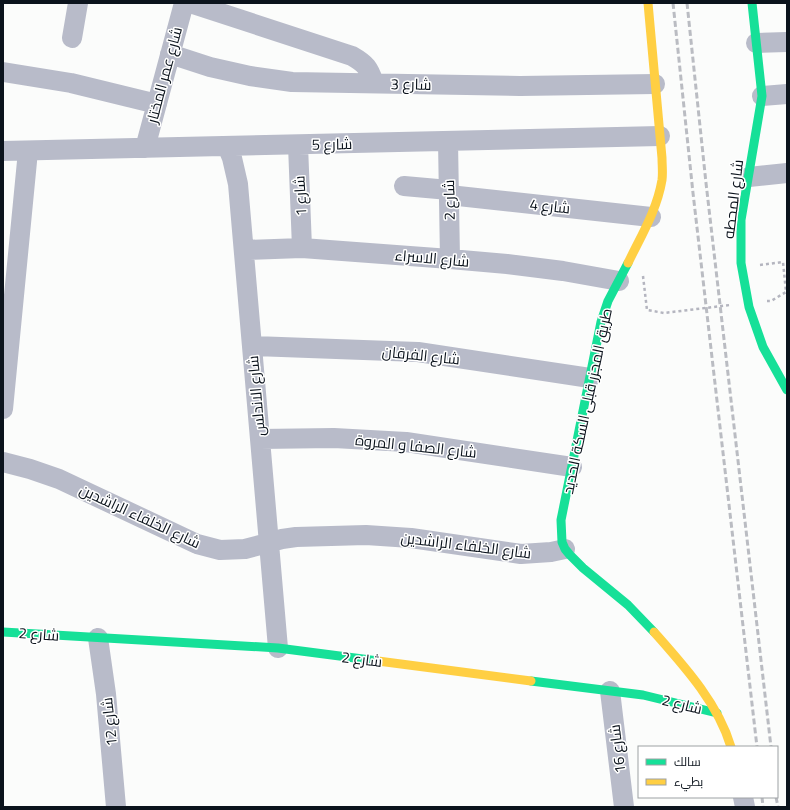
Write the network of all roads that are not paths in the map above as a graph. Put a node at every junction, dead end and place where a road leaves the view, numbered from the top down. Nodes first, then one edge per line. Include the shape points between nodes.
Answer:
1 (78, 3) edge
2 (648, 3) edge
3 (752, 3) edge
4 (183, 4) edge
5 (72, 38) dead end
6 (787, 42) edge
7 (756, 44) junction
8 (170, 54) junction
9 (3, 72) edge
10 (374, 83) junction
11 (655, 84) junction
12 (787, 94) edge
13 (762, 96) junction
14 (157, 104) junction
15 (660, 136) junction
16 (448, 141) junction
17 (298, 144) junction
18 (227, 146) junction
19 (145, 148) junction
20 (3, 151) edge
21 (28, 151) junction
22 (787, 173) edge
23 (749, 177) junction
24 (404, 186) dead end
25 (449, 193) junction
26 (651, 217) junction
27 (302, 248) junction
28 (244, 250) junction
29 (450, 259) junction
30 (619, 281) junction
31 (252, 346) junction
32 (590, 378) junction
33 (787, 390) edge
34 (3, 409) edge
35 (260, 439) junction
36 (3, 462) edge
37 (572, 467) junction
38 (269, 543) junction
39 (565, 549) junction
40 (3, 632) edge
41 (98, 638) junction
42 (278, 648) junction
43 (610, 691) junction
44 (717, 713) junction
45 (731, 746) edge
46 (116, 807) edge
47 (624, 807) edge

1 - 5 street
2 - 11 street, طريق المجزر قبلى السكة الحديد
3 - 7 street, شارع المحطه
4 - 8 street, شارع عمر المختار
4 - 10 street via 352,56 370,70
6 - 7 street
7 - 13 street, شارع المحطه
8 - 10 street, شارع 3 via 210,67 292,82
8 - 14 street, شارع عمر المختار
9 - 14 street via 71,83
10 - 11 street, شارع 3 via 520,86
11 - 15 street, طريق المجزر قبلى السكة الحديد
12 - 13 street
13 - 23 street, شارع المحطه
14 - 19 street, شارع عمر المختار
15 - 16 street, شارع 5
15 - 26 street, طريق المجزر قبلى السكة الحديد via 662,178
16 - 17 street, شارع 5
16 - 25 street, شارع 2
17 - 18 street, شارع 5
17 - 27 street, شارع 1
18 - 19 street, شارع 5
18 - 28 street, شارع الاندلس via 238,184
19 - 21 street, شارع 5
20 - 21 street, شارع 5
21 - 34 street
22 - 23 street
23 - 33 street, شارع المحطه via 741,220 742,268 749,306 763,348
24 - 25 street, شارع 4
25 - 26 street, شارع 4
25 - 29 street, شارع 2
26 - 30 street, طريق المجزر قبلى السكة الحديد
27 - 28 street, شارع الاسراء
27 - 29 street, شارع الاسراء
28 - 31 street, شارع الاندلس
29 - 30 street, شارع الاسراء via 563,271
30 - 32 street, طريق المجزر قبلى السكة الحديد via 608,301 601,322
31 - 32 street, شارع الفرقان via 418,352
31 - 35 street, شارع الاندلس
32 - 37 street, طريق المجزر قبلى السكة الحديد
35 - 37 street, شارع الصفا و المروة via 334,438 406,442
35 - 38 street, شارع الاندلس
36 - 38 street, شارع الخلفاء الراشدين via 59,480 197,544 220,550 245,549
37 - 39 street, طريق المجزر قبلى السكة الحديد via 561,520 560,535
38 - 39 street, شارع الخلفاء الراشدين via 296,536 373,535 521,554
38 - 42 street, شارع الاندلس
39 - 44 street, طريق المجزر قبلى السكة الحديد via 574,560 651,628
40 - 41 street, شارع 2
41 - 42 street, شارع 2
41 - 46 street, شارع 12 via 106,694
42 - 43 street, شارع 2
43 - 44 street, شارع 2 via 680,702
43 - 47 street, شارع 16
44 - 45 street, طريق المجزر قبلى السكة الحديد

